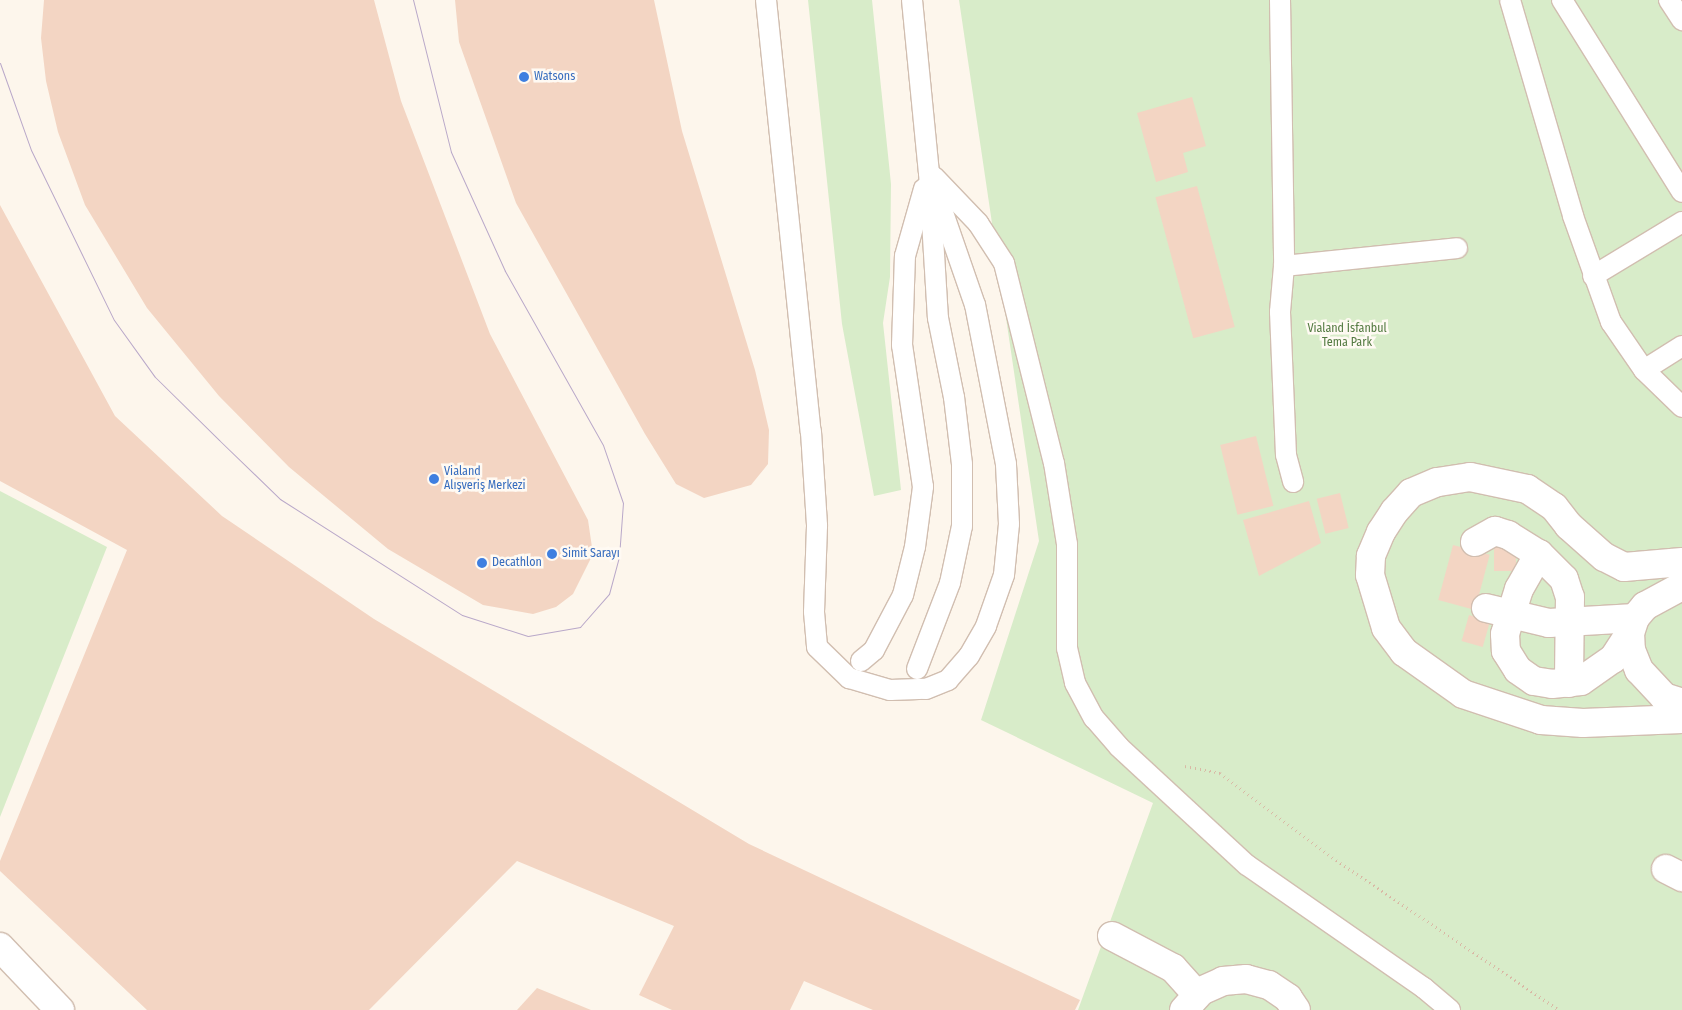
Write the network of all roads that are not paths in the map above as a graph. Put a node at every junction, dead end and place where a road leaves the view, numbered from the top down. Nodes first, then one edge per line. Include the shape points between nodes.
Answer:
1 (766, 0) edge
2 (912, 0) edge
3 (1280, 0) edge
4 (1510, 0) edge
5 (1562, 0) edge
6 (1669, 0) edge
7 (1682, 20) edge
8 (929, 172) junction
9 (1682, 192) edge
10 (1682, 222) edge
11 (1458, 248) dead end
12 (1284, 266) junction
13 (1593, 276) junction
14 (1682, 346) edge
15 (1644, 370) junction
16 (1682, 407) edge
17 (1293, 482) dead end
18 (1475, 542) dead end
19 (1539, 554) junction
20 (1682, 562) edge
21 (1682, 586) edge
22 (1497, 612) junction
23 (1571, 622) junction
24 (1632, 626) junction
25 (861, 661) dead end
26 (917, 669) dead end
27 (1568, 682) junction
28 (1682, 703) edge
29 (1682, 719) edge
30 (1112, 936) dead end
31 (0, 947) edge
32 (1190, 1002) edge
33 (60, 1010) edge
34 (1296, 1010) edge
35 (1450, 1010) edge

1 - 8 lane via 811,432 817,526 814,612 818,647 849,678 890,690 926,689 948,680 969,656 986,626 1004,575 1009,524 1006,464 975,305
2 - 8 lane
3 - 12 lane
4 - 13 lane
5 - 9 lane
6 - 7 lane
8 - 25 lane via 906,256 902,320 902,345 923,487 915,547 903,594 874,650
8 - 26 lane via 938,318 954,397 962,464 962,526 950,583
8 - 35 lane via 978,223 1004,263 1054,463 1067,544 1067,648 1075,683 1094,718 1149,775 1247,864 1424,988
10 - 13 lane
11 - 12 lane
12 - 17 lane via 1280,312 1286,455
13 - 15 lane via 1611,322
14 - 15 lane
15 - 16 lane
18 - 19 street via 1495,532 1508,534
19 - 22 street
19 - 23 street via 1564,579 1570,597
20 - 29 street via 1624,567 1604,557 1569,526 1554,507 1527,489 1470,477 1437,482 1411,493 1382,532 1371,556 1370,575 1386,628 1404,652 1463,694 1541,720 1583,723
21 - 24 street via 1645,606
22 - 23 street via 1550,623
22 - 27 street via 1506,650 1518,670 1534,681
23 - 24 street
23 - 27 street
24 - 27 street via 1613,659 1598,673
24 - 28 street via 1631,650 1639,670 1664,697
30 - 32 street via 1173,968
31 - 33 street
32 - 34 street via 1223,981 1246,979 1268,985 1288,998

